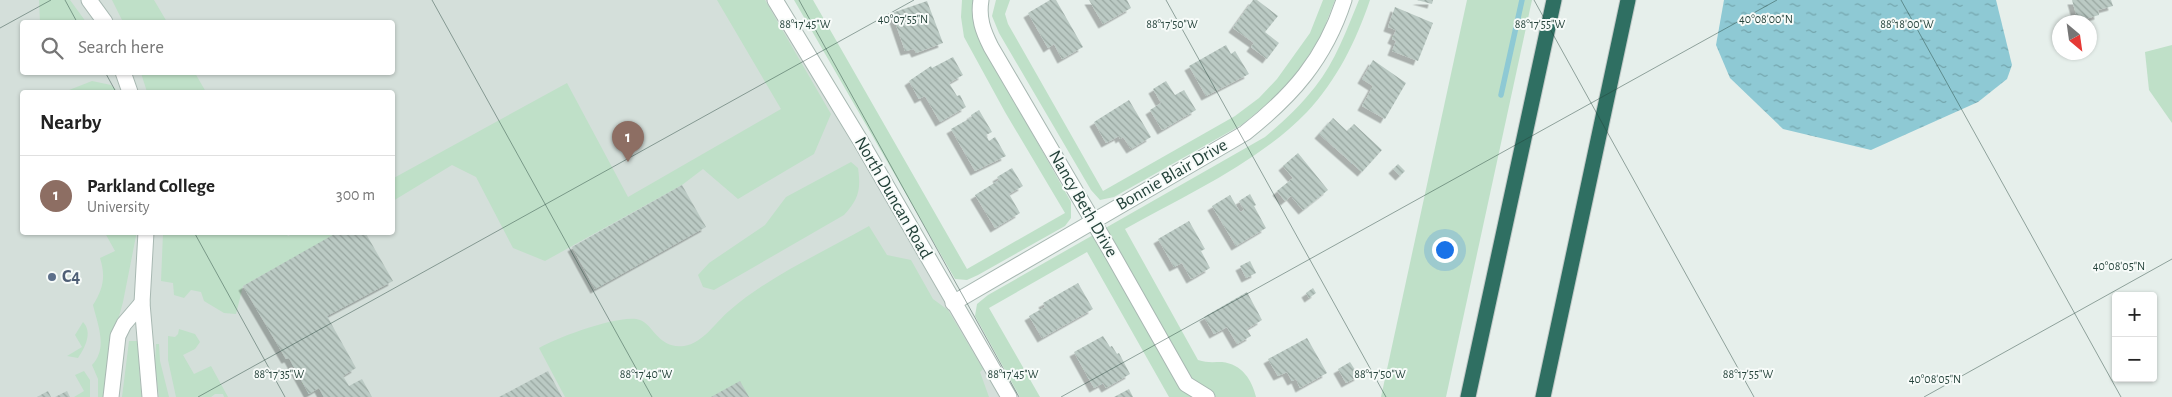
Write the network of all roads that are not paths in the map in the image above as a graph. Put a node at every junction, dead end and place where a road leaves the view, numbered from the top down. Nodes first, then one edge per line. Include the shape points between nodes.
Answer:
1 (90, 0) edge
2 (775, 0) edge
3 (980, 0) edge
4 (1344, 0) edge
5 (1554, 0) edge
6 (1628, 0) edge
7 (104, 20) edge
8 (125, 75) edge
9 (129, 90) edge
10 (1093, 221) junction
11 (146, 235) edge
12 (953, 302) junction
13 (142, 303) junction
14 (111, 397) edge
15 (150, 397) edge
16 (1009, 397) edge
17 (1206, 397) edge
18 (1468, 397) edge
19 (1543, 397) edge

1 - 7 street
2 - 12 street, North Duncan Road
3 - 10 street, Nancy Beth Drive via 979,14 988,41
4 - 10 street, Bonnie Blair Drive via 1328,40 1312,67 1269,114 1244,133
5 - 18 highway
6 - 19 highway
8 - 9 street
10 - 12 street, Bonnie Blair Drive
10 - 17 street, Nancy Beth Drive via 1186,384
11 - 13 street
12 - 16 street, North Duncan Road
13 - 14 street via 118,336
13 - 15 street

